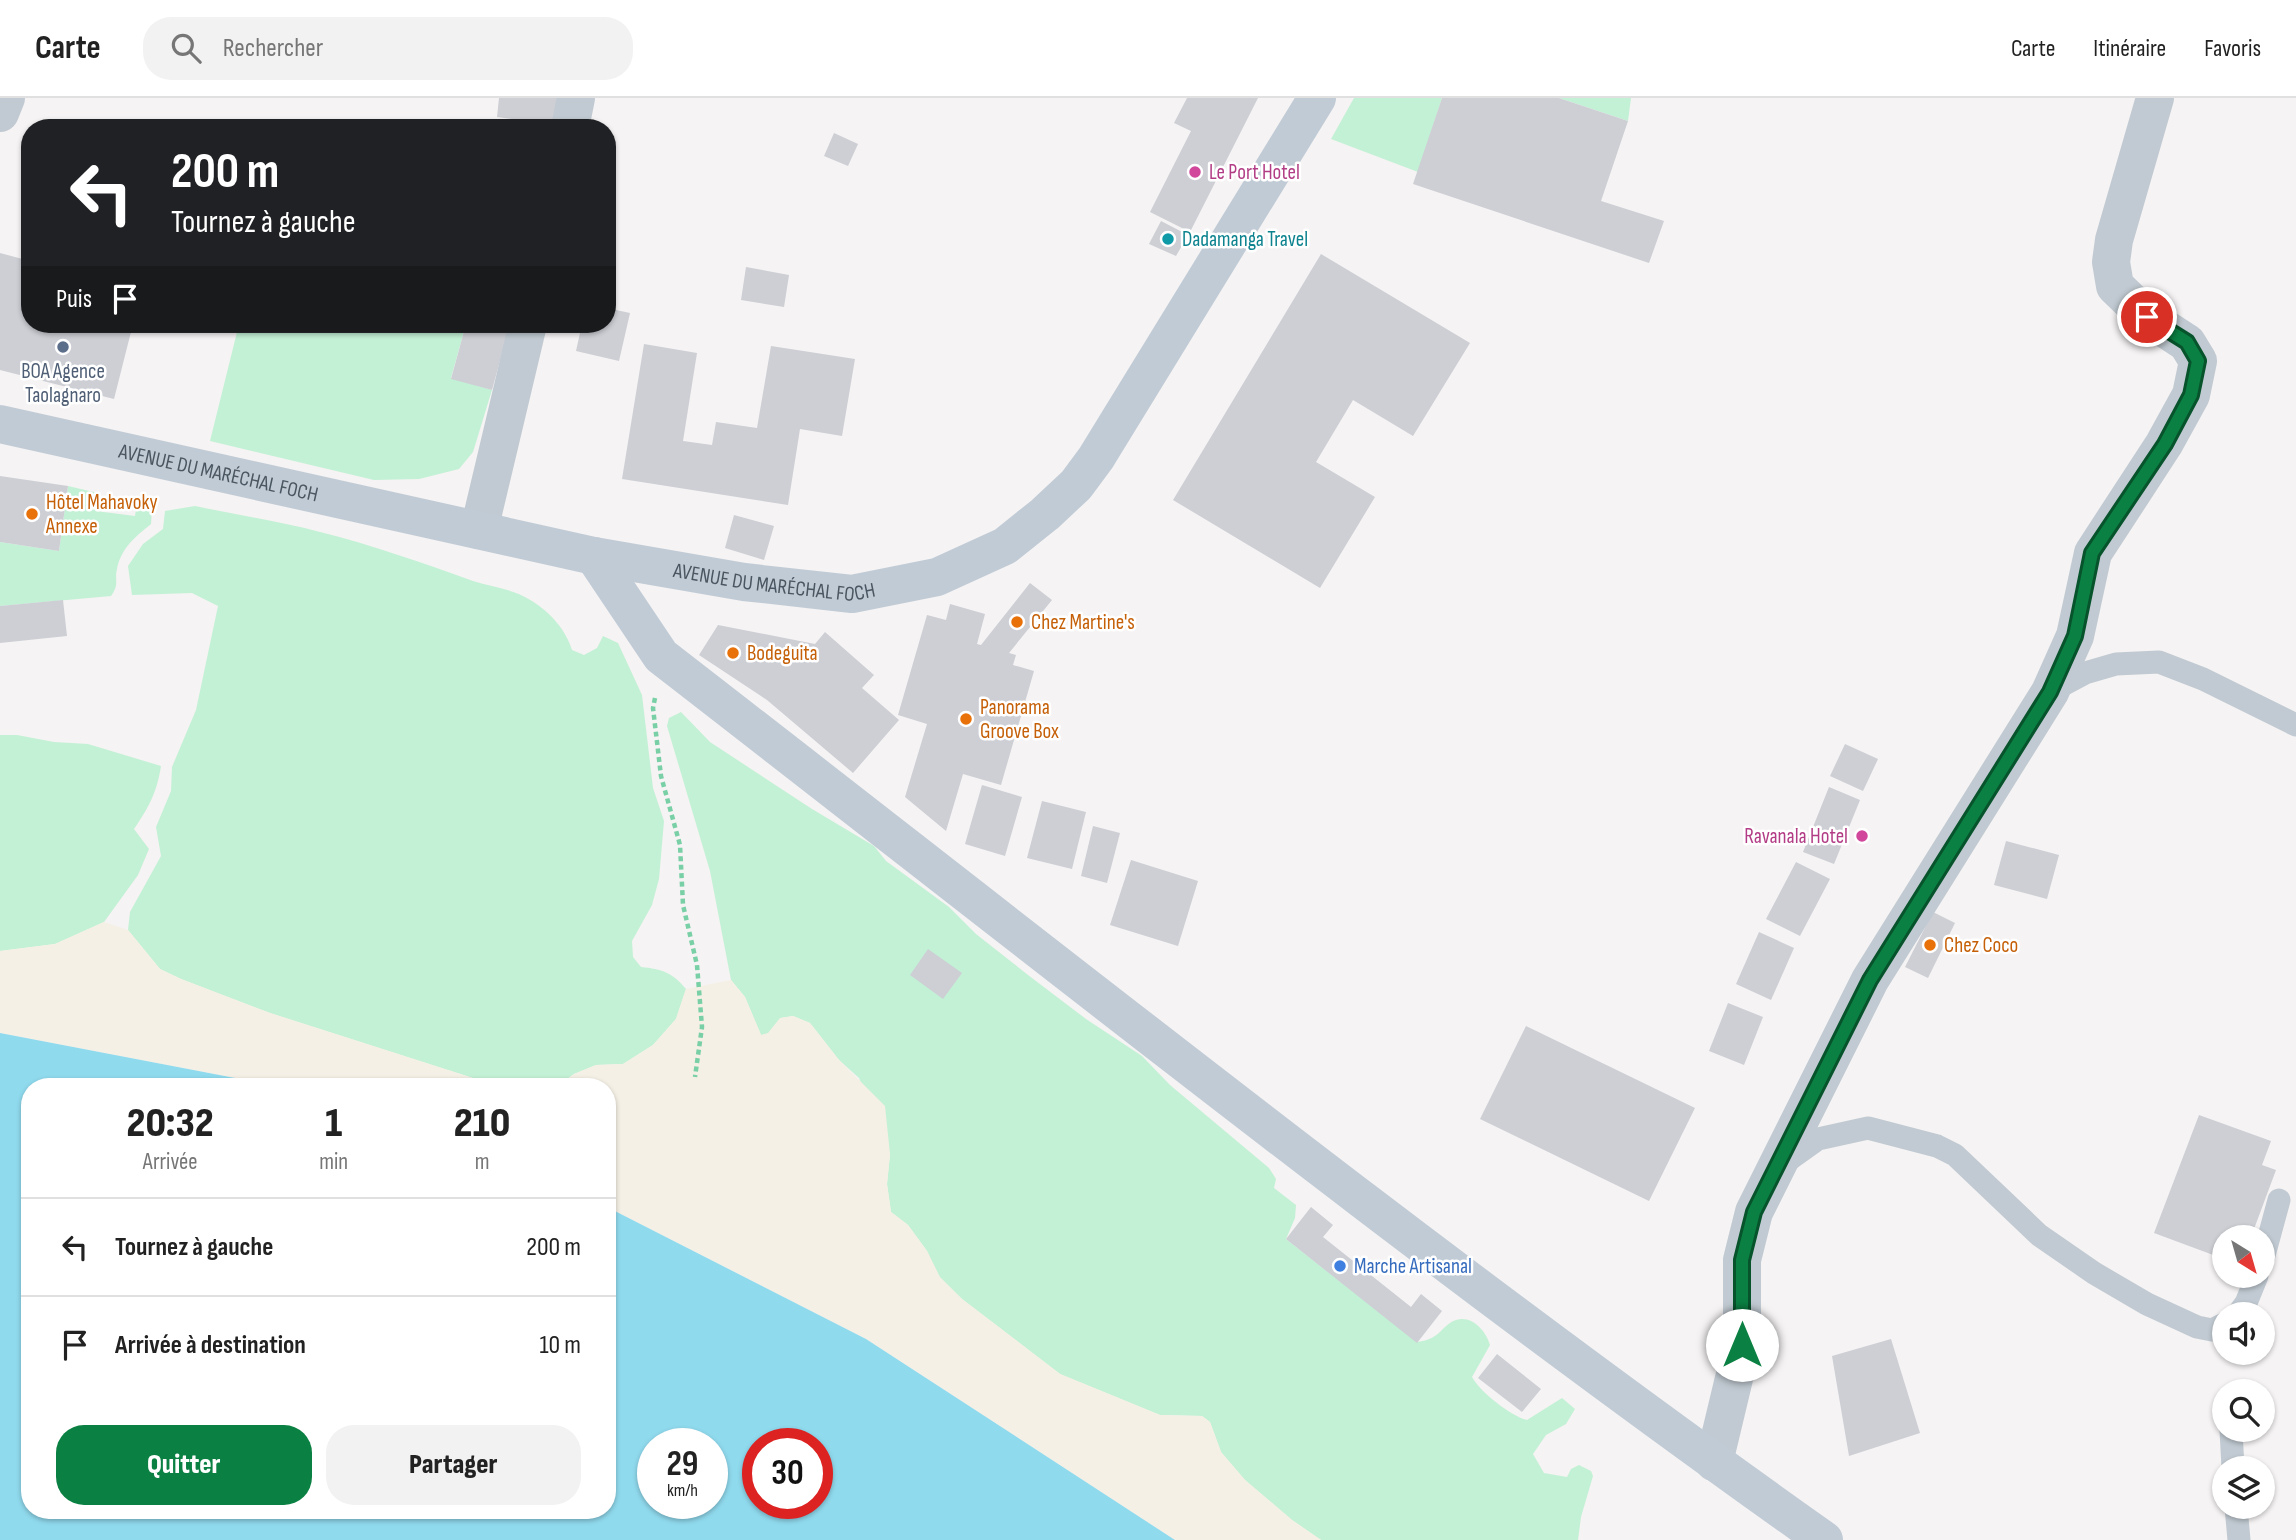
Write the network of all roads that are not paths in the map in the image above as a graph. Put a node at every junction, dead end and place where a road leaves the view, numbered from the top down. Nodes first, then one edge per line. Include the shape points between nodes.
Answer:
1 (6, 98) edge
2 (576, 98) edge
3 (1317, 98) edge
4 (2155, 98) edge
5 (0, 113) edge
6 (572, 119) edge
7 (526, 333) edge
8 (0, 424) edge
9 (479, 530) junction
10 (594, 556) junction
11 (2050, 692) junction
12 (2296, 725) edge
13 (1775, 1170) junction
14 (2279, 1200) dead end
15 (2272, 1225) edge
16 (2212, 1330) edge
17 (1714, 1462) junction
18 (2237, 1519) edge
19 (1824, 1540) edge
20 (2239, 1540) edge

1 - 5 street
2 - 6 street
3 - 10 main road, AVENUE DU MARÉCHAL FOCH via 1096,458 1076,485 1005,545 937,577 852,594 744,582
4 - 11 street via 2111,262 2115,286 2147,317 2187,342 2198,361 2191,395 2165,444 2092,553 2075,636
7 - 9 street
8 - 9 main road, AVENUE DU MARÉCHAL FOCH
9 - 10 main road, AVENUE DU MARÉCHAL FOCH
10 - 17 main road via 661,656 1294,1148
11 - 12 lane via 2085,673 2116,664 2160,662
11 - 13 street via 1870,980
13 - 16 lane via 1818,1139 1868,1128 1937,1146 1955,1155 2039,1235 2094,1273 2147,1304
13 - 17 street via 1754,1212 1742,1260 1742,1345
14 - 15 lane
17 - 19 main road
18 - 20 lane

